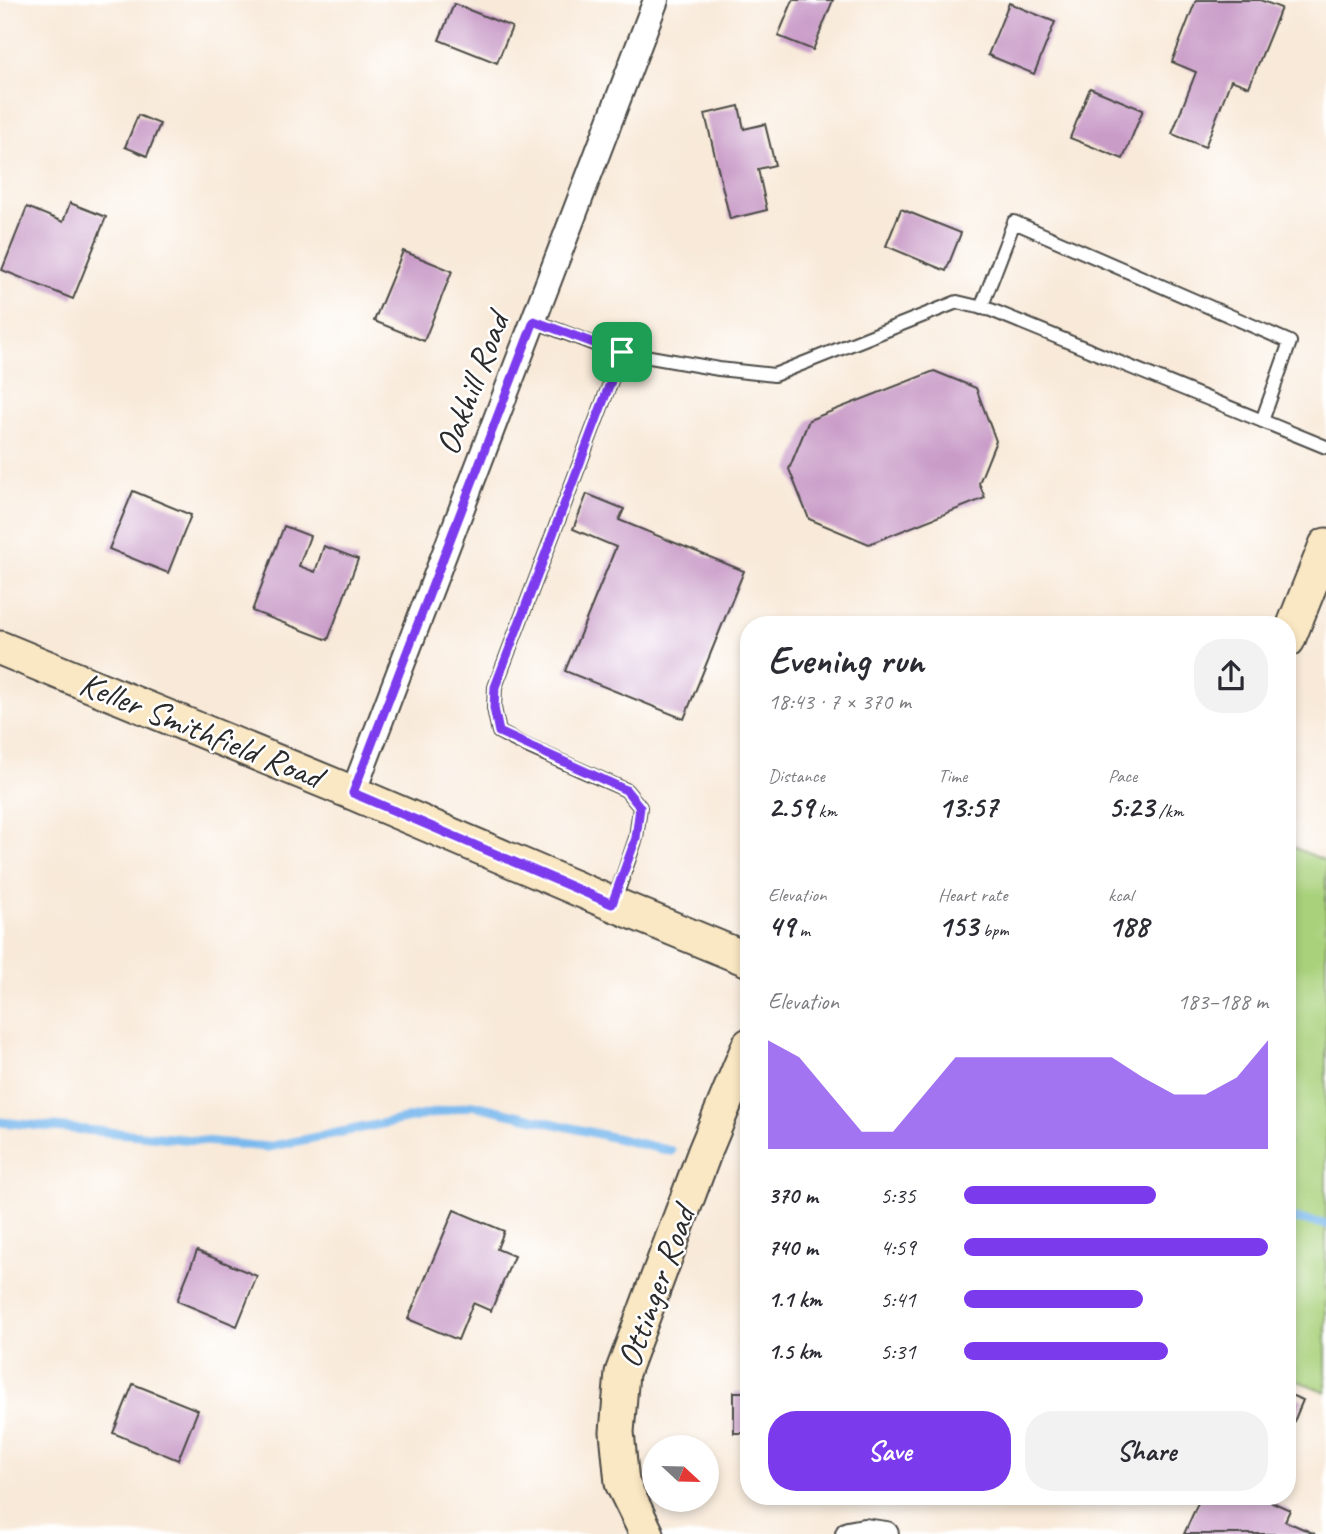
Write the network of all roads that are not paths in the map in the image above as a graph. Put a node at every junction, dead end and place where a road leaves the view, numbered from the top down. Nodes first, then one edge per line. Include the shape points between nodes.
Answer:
1 (656, 0) edge
2 (981, 308) junction
3 (534, 321) junction
4 (622, 352) junction
5 (1262, 421) junction
6 (1326, 447) edge
7 (1326, 545) edge
8 (1296, 620) edge
9 (0, 649) edge
10 (353, 793) junction
11 (612, 904) junction
12 (740, 956) edge
13 (740, 1067) edge
14 (646, 1534) edge
15 (848, 1534) edge
16 (886, 1534) edge

1 - 3 street, Oakhill Road
2 - 4 lane via 957,302 774,375
2 - 5 lane
2 - 5 lane via 1014,222 1290,342
3 - 4 lane
3 - 10 street, Oakhill Road
4 - 11 lane via 495,687 494,708 499,732 626,790 640,807 636,838
5 - 6 lane
7 - 8 main road
9 - 10 main road, Keller Smithfield Road
10 - 11 main road, Keller Smithfield Road
11 - 12 main road, Keller Smithfield Road
13 - 14 main road, Ottinger Road via 622,1373 617,1432 622,1483
15 - 16 street

